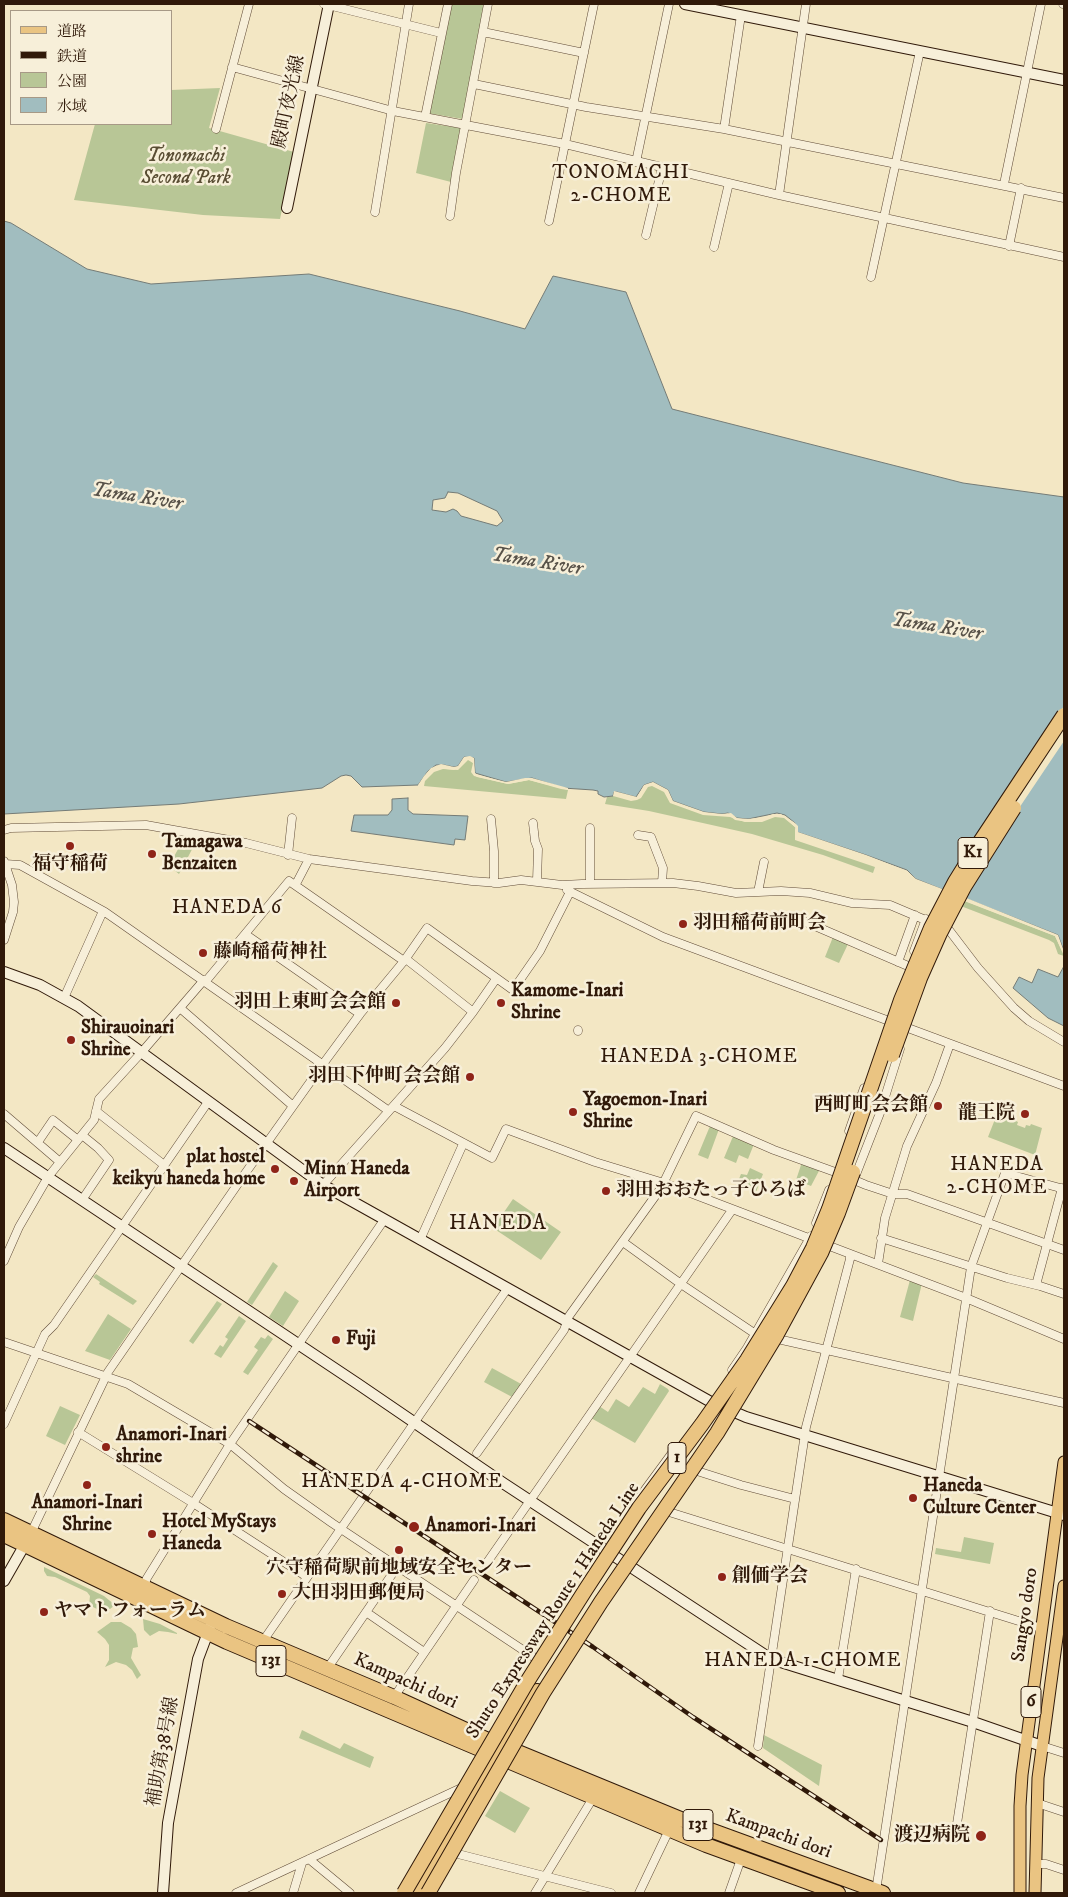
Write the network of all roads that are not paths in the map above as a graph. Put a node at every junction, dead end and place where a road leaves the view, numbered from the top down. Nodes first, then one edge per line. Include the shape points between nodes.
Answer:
1 (249, 4) edge
2 (327, 4) edge
3 (409, 4) edge
4 (448, 4) edge
5 (488, 4) edge
6 (594, 4) edge
7 (669, 4) edge
8 (685, 4) edge
9 (806, 4) edge
10 (1041, 4) edge
11 (735, 11) edge
12 (405, 24) junction
13 (803, 27) junction
14 (483, 32) junction
15 (441, 34) junction
16 (920, 51) junction
17 (584, 53) junction
18 (232, 67) junction
19 (1028, 73) junction
20 (1064, 80) edge
21 (474, 84) junction
22 (311, 89) junction
23 (572, 105) junction
24 (393, 111) junction
25 (425, 117) junction
26 (646, 117) junction
27 (466, 126) junction
28 (216, 129) dead end
29 (724, 129) junction
30 (787, 142) junction
31 (564, 144) junction
32 (636, 162) junction
33 (896, 163) junction
34 (662, 168) junction
35 (729, 183) junction
36 (1004, 184) junction
37 (1021, 188) junction
38 (779, 195) junction
39 (1064, 198) edge
40 (287, 208) dead end
41 (376, 212) dead end
42 (450, 216) dead end
43 (884, 217) junction
44 (549, 221) dead end
45 (646, 235) dead end
46 (1009, 246) junction
47 (714, 247) dead end
48 (1064, 257) edge
49 (871, 277) dead end
50 (1064, 715) edge
51 (1064, 732) edge
52 (292, 818) dead end
53 (491, 819) dead end
54 (534, 823) dead end
55 (590, 828) dead end
56 (4, 830) edge
57 (638, 835) dead end
58 (288, 854) junction
59 (309, 859) junction
60 (764, 862) dead end
61 (4, 863) edge
62 (537, 882) junction
63 (494, 883) junction
64 (662, 883) junction
65 (296, 884) junction
66 (590, 884) junction
67 (562, 885) junction
68 (570, 892) junction
69 (758, 892) junction
70 (103, 910) junction
71 (914, 915) junction
72 (801, 920) dead end
73 (926, 920) junction
74 (947, 930) junction
75 (245, 934) junction
76 (4, 940) edge
77 (405, 960) junction
78 (898, 962) junction
79 (908, 966) junction
80 (4, 972) edge
81 (496, 978) junction
82 (205, 980) junction
83 (64, 998) junction
84 (905, 1002) junction
85 (180, 1008) junction
86 (474, 1012) junction
87 (360, 1014) junction
88 (888, 1021) junction
89 (907, 1028) junction
90 (1064, 1042) edge
91 (950, 1044) junction
92 (141, 1053) junction
93 (323, 1064) junction
94 (1064, 1086) edge
95 (208, 1102) junction
96 (294, 1106) junction
97 (392, 1108) junction
98 (96, 1112) junction
99 (4, 1114) edge
100 (80, 1138) junction
101 (38, 1142) junction
102 (463, 1144) junction
103 (266, 1145) junction
104 (4, 1148) edge
105 (60, 1162) junction
106 (164, 1165) junction
107 (835, 1172) junction
108 (48, 1177) junction
109 (854, 1180) junction
110 (664, 1183) junction
111 (323, 1185) junction
112 (1063, 1189) edge
113 (892, 1194) junction
114 (82, 1200) junction
115 (732, 1210) junction
116 (384, 1220) junction
117 (987, 1223) junction
118 (121, 1226) junction
119 (881, 1238) junction
120 (810, 1239) junction
121 (420, 1240) junction
122 (623, 1242) junction
123 (1046, 1244) junction
124 (828, 1246) junction
125 (1064, 1250) edge
126 (850, 1254) junction
127 (4, 1261) edge
128 (878, 1264) junction
129 (180, 1266) junction
130 (972, 1267) junction
131 (681, 1284) junction
132 (1036, 1285) junction
133 (508, 1289) junction
134 (1064, 1294) edge
135 (966, 1298) junction
136 (566, 1322) junction
137 (754, 1334) junction
138 (778, 1339) junction
139 (1064, 1340) edge
140 (4, 1342) edge
141 (298, 1344) junction
142 (826, 1350) junction
143 (37, 1353) junction
144 (629, 1357) junction
145 (105, 1376) junction
146 (954, 1378) junction
147 (711, 1402) junction
148 (1064, 1403) edge
149 (734, 1413) junction
150 (414, 1423) junction
151 (4, 1424) edge
152 (702, 1424) junction
153 (78, 1432) junction
154 (717, 1433) junction
155 (804, 1436) junction
156 (230, 1444) junction
157 (477, 1454) dead end
158 (1064, 1462) edge
159 (697, 1471) junction
160 (938, 1476) junction
161 (795, 1499) junction
162 (530, 1501) junction
163 (193, 1503) junction
164 (669, 1512) junction
165 (1061, 1514) edge
166 (4, 1520) edge
167 (340, 1529) junction
168 (4, 1535) edge
169 (28, 1539) junction
170 (787, 1548) junction
171 (604, 1550) junction
172 (486, 1564) dead end
173 (398, 1567) junction
174 (632, 1567) junction
175 (856, 1569) junction
176 (307, 1577) junction
177 (474, 1580) dead end
178 (4, 1581) edge
179 (143, 1586) junction
180 (1064, 1586) edge
181 (922, 1590) junction
182 (147, 1603) junction
183 (456, 1606) junction
184 (366, 1612) junction
185 (990, 1612) junction
186 (213, 1619) junction
187 (1041, 1628) junction
188 (588, 1630) dead end
189 (206, 1632) junction
190 (1061, 1636) edge
191 (262, 1642) junction
192 (575, 1647) dead end
193 (424, 1652) junction
194 (535, 1658) junction
195 (771, 1659) junction
196 (328, 1668) junction
197 (838, 1679) junction
198 (535, 1688) junction
199 (394, 1697) junction
200 (906, 1702) junction
201 (973, 1722) junction
202 (1026, 1740) junction
203 (758, 1746) dead end
204 (1042, 1746) junction
205 (498, 1750) junction
206 (1064, 1753) edge
207 (460, 1788) junction
208 (593, 1798) junction
209 (1037, 1803) junction
210 (1064, 1812) edge
211 (669, 1830) junction
212 (956, 1830) dead end
213 (458, 1854) junction
214 (741, 1859) junction
215 (306, 1861) junction
216 (1036, 1864) junction
217 (1064, 1870) edge
218 (545, 1877) junction
219 (813, 1889) edge
220 (880, 1892) edge
221 (163, 1893) edge
222 (236, 1893) edge
223 (293, 1893) edge
224 (350, 1893) edge
225 (402, 1893) edge
226 (412, 1893) edge
227 (419, 1893) edge
228 (428, 1893) edge
229 (435, 1893) edge
230 (535, 1893) edge
231 (611, 1893) edge
232 (639, 1893) edge
233 (729, 1893) edge
234 (838, 1893) edge
235 (1020, 1893) edge
236 (1035, 1893) edge

1 - 18 street
2 - 12 street
2 - 22 street, 殿町夜光線
3 - 12 street
4 - 15 street
5 - 14 street
6 - 17 street
7 - 26 street
8 - 11 street
9 - 13 street
10 - 19 street
11 - 13 street
11 - 29 street
12 - 15 street
12 - 24 street
13 - 16 street
13 - 30 street
14 - 17 street
14 - 21 street
15 - 25 street
16 - 19 street
16 - 33 street
17 - 23 street
18 - 22 street
18 - 28 street
19 - 20 street
19 - 36 street
21 - 23 street
21 - 27 street
22 - 24 street
22 - 40 street, 殿町夜光線
23 - 26 street
23 - 31 street
24 - 25 street
24 - 41 street
25 - 27 street
26 - 29 street
26 - 32 street
27 - 31 street
27 - 42 street
29 - 30 street
30 - 33 street
30 - 38 street
31 - 32 street
31 - 44 street
32 - 34 street
33 - 36 street
33 - 43 street
34 - 35 street
34 - 45 street
35 - 38 street
35 - 47 street
36 - 37 street
37 - 39 street
37 - 46 street
38 - 43 street
43 - 46 street
43 - 49 street
46 - 48 street
50 - 84 highway, K1, bridge via 955,882 931,928
51 - 84 highway, K1, bridge via 964,887
52 - 58 street
53 - 63 street
54 - 62 street via 538,849
55 - 66 street
56 - 58 street via 146,825 246,842
57 - 64 street via 651,837 663,868
58 - 59 street
59 - 63 street
59 - 65 street
60 - 69 street
61 - 70 street via 20,865
61 - 76 street via 14,909
62 - 63 street
62 - 67 street
64 - 66 street
64 - 69 street via 736,893
65 - 75 street via 289,881
65 - 77 street
66 - 67 street
67 - 68 street
68 - 81 street via 540,951 513,990
68 - 88 street via 663,937
69 - 71 street via 810,893 852,903 890,905
70 - 82 street
70 - 83 street
71 - 73 street
71 - 78 street
72 - 78 street
73 - 74 street
73 - 79 street
74 - 89 street
74 - 90 street via 1014,1008
75 - 82 street
75 - 87 street
77 - 81 street via 427,928
77 - 86 street
77 - 87 street
78 - 79 street
79 - 88 street
80 - 83 street via 30,980
81 - 86 street
82 - 85 street
82 - 93 street
83 - 92 street
84 - 152 highway, Shuto Expressway Route 1 Haneda Line / 1, bridge via 812,1248 767,1329
84 - 154 highway, Shuto Expressway Route 1 Haneda Line / 1, bridge via 838,1213 821,1253
85 - 92 street
85 - 96 street
86 - 97 street
87 - 93 street
88 - 89 street
88 - 107 street
89 - 91 street
89 - 109 street
91 - 94 street
91 - 113 street
92 - 95 street
92 - 98 street via 99,1099
93 - 96 street
93 - 97 street
95 - 103 street
95 - 106 street
96 - 103 street
97 - 102 street
97 - 111 street
98 - 100 street
98 - 106 street
99 - 101 street
100 - 101 street via 53,1120
100 - 105 street
100 - 114 street via 98,1148 109,1160
101 - 105 street
102 - 110 street via 492,1158 506,1129
102 - 121 street
103 - 111 street
103 - 129 street
104 - 108 street
105 - 108 street
106 - 118 street
107 - 109 street
107 - 110 street via 696,1116
107 - 120 street
108 - 114 street
108 - 127 street
109 - 113 street
109 - 124 street
110 - 115 street
110 - 122 street
111 - 116 street
112 - 117 street via 1005,1173
112 - 123 street
113 - 117 street via 908,1194
113 - 119 street
114 - 118 street
115 - 120 street
115 - 131 street
116 - 121 street
116 - 141 street
117 - 123 street
117 - 130 street
118 - 129 street
118 - 143 street via 45,1334
119 - 128 street
119 - 130 street
120 - 124 street
120 - 137 street
121 - 133 street
122 - 131 street
122 - 136 street
123 - 125 street
123 - 132 street
124 - 126 street
124 - 138 street
126 - 128 street
126 - 142 street
128 - 135 street
129 - 141 street
129 - 145 street
130 - 132 street
130 - 135 street
131 - 137 street
131 - 144 street
132 - 134 street
133 - 136 street
133 - 150 street
135 - 139 street
135 - 146 street
136 - 144 street
136 - 157 street via 564,1330
137 - 138 street
137 - 147 street
138 - 142 street
138 - 149 street
140 - 143 street
141 - 150 street
141 - 156 street
142 - 146 street
142 - 155 street
143 - 145 street
143 - 151 street
144 - 147 street
144 - 162 street
145 - 153 street
145 - 156 street via 128,1384
146 - 148 street
146 - 160 street
147 - 149 street
147 - 171 street via 642,1492
149 - 155 street
149 - 159 street
150 - 162 street
150 - 167 street
152 - 198 highway, bridge
152 - 225 highway, Shuto Expressway Route 1 Haneda Line / 1, bridge via 639,1508 586,1589
153 - 163 street
153 - 169 street
154 - 198 highway, bridge via 650,1518
154 - 228 highway, Shuto Expressway Route 1 Haneda Line / 1, bridge via 601,1602 544,1692
155 - 160 street
155 - 161 street
156 - 163 street
156 - 167 street
158 - 165 main road, Sangyo doro / 6
159 - 161 street
159 - 164 street
160 - 165 street
160 - 181 street
161 - 170 street
162 - 171 street
162 - 172 street
163 - 176 street
163 - 179 street
164 - 170 street
164 - 174 street
165 - 187 main road, Sangyo doro / 6
166 - 169 highway, Kampachi dori / 131
167 - 173 street
167 - 176 street
168 - 169 highway, Kampachi dori / 131
169 - 178 street
169 - 179 highway, Kampachi dori / 131
169 - 182 highway, Kampachi dori / 131
170 - 175 street
170 - 195 street
171 - 174 street
171 - 194 street
173 - 183 street
173 - 184 street
174 - 188 street
174 - 195 street
175 - 181 street
175 - 197 street
176 - 191 street
177 - 183 street
179 - 182 street via 142,1596
179 - 186 highway, Kampachi dori / 131
180 - 190 main road, Sangyo doro / 6
181 - 185 street
181 - 200 street
182 - 189 highway, Kampachi dori / 131
183 - 193 street
183 - 194 street
184 - 193 street
184 - 196 street
185 - 187 street
185 - 201 street
186 - 189 street, 補助第38号線
186 - 191 highway, Kampachi dori / 131
187 - 202 main road, Sangyo doro / 6
189 - 205 highway, Kampachi dori / 131
189 - 221 street, 補助第38号線 via 198,1659 168,1823
190 - 204 main road, Sangyo doro / 6
191 - 196 highway, Kampachi dori / 131
192 - 205 street
193 - 199 street
194 - 205 street
195 - 197 street
195 - 203 street
196 - 199 highway, Kampachi dori / 131
197 - 200 street
198 - 205 highway
199 - 205 highway, Kampachi dori / 131
200 - 201 street
200 - 220 street
201 - 202 street
201 - 212 street
202 - 204 street
202 - 235 main road, Sangyo doro / 6 via 1020,1806
204 - 206 street
204 - 209 main road, Sangyo doro / 6
205 - 207 street
205 - 208 highway, Kampachi dori / 131
205 - 213 street
205 - 220 highway, Kampachi dori / 131
205 - 226 highway
205 - 227 highway
207 - 215 street
207 - 225 street
208 - 211 highway, Kampachi dori / 131
208 - 218 street
209 - 210 street
209 - 216 main road, Sangyo doro / 6
211 - 214 highway, Kampachi dori / 131
211 - 232 street
213 - 218 street
213 - 229 street
214 - 219 highway, Kampachi dori / 131
214 - 233 street
215 - 222 street
215 - 223 street
215 - 224 street
216 - 217 street
216 - 236 main road, Sangyo doro / 6
218 - 230 street
218 - 231 street
219 - 234 highway, Kampachi dori / 131

